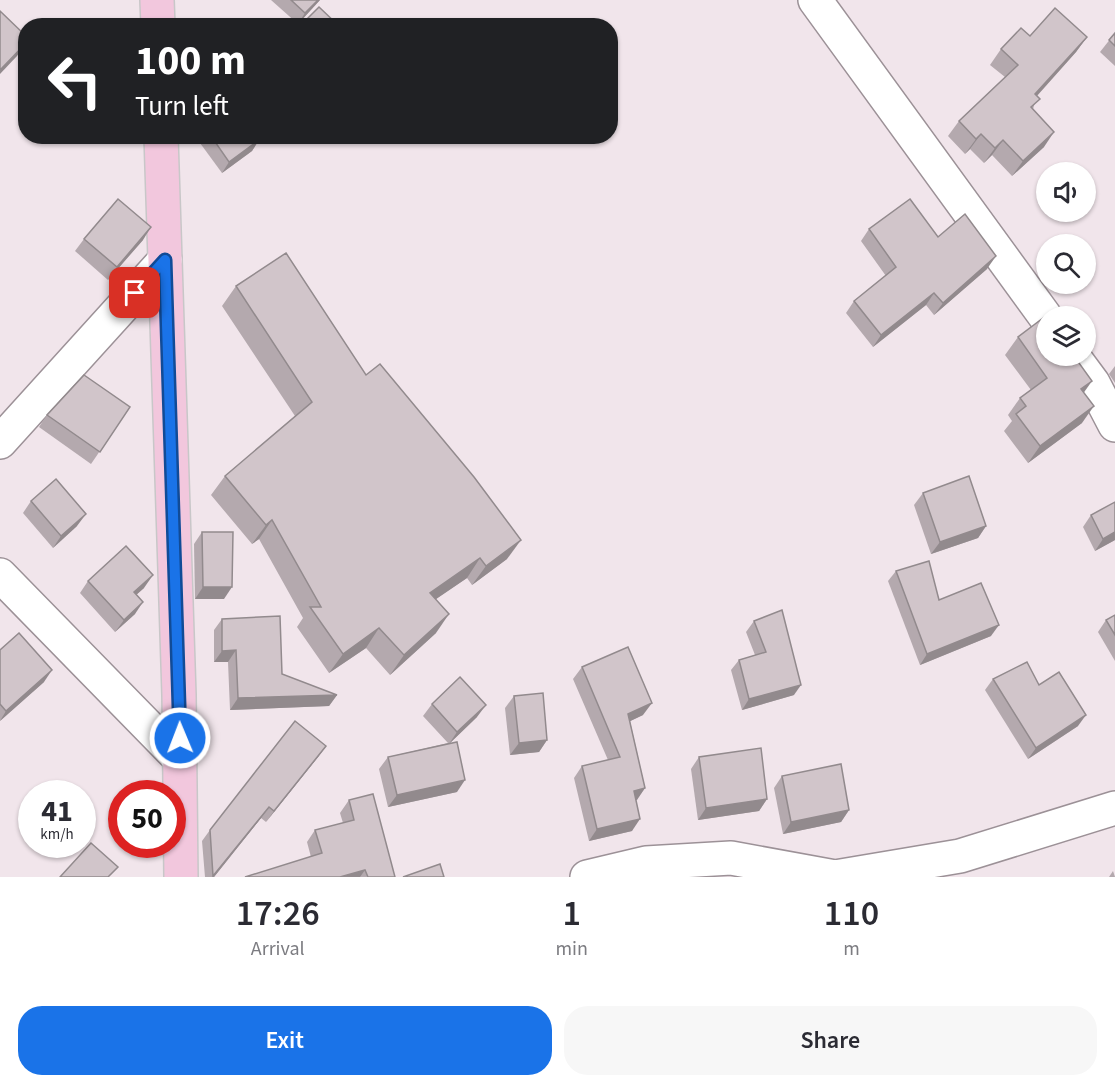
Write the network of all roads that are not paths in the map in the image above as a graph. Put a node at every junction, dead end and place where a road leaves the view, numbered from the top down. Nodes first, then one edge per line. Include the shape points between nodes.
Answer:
1 (157, 0) edge
2 (815, 0) edge
3 (158, 18) edge
4 (161, 144) edge
5 (165, 260) junction
6 (1038, 306) edge
7 (1080, 366) edge
8 (1115, 424) edge
9 (0, 442) edge
10 (0, 575) edge
11 (180, 759) junction
12 (1115, 808) edge
13 (181, 877) edge
14 (587, 877) edge

1 - 3 main road
2 - 6 street
4 - 5 main road
5 - 9 street
5 - 11 main road
7 - 8 street
10 - 11 street
11 - 13 main road
12 - 14 street via 960,855 835,877 730,858 646,864

